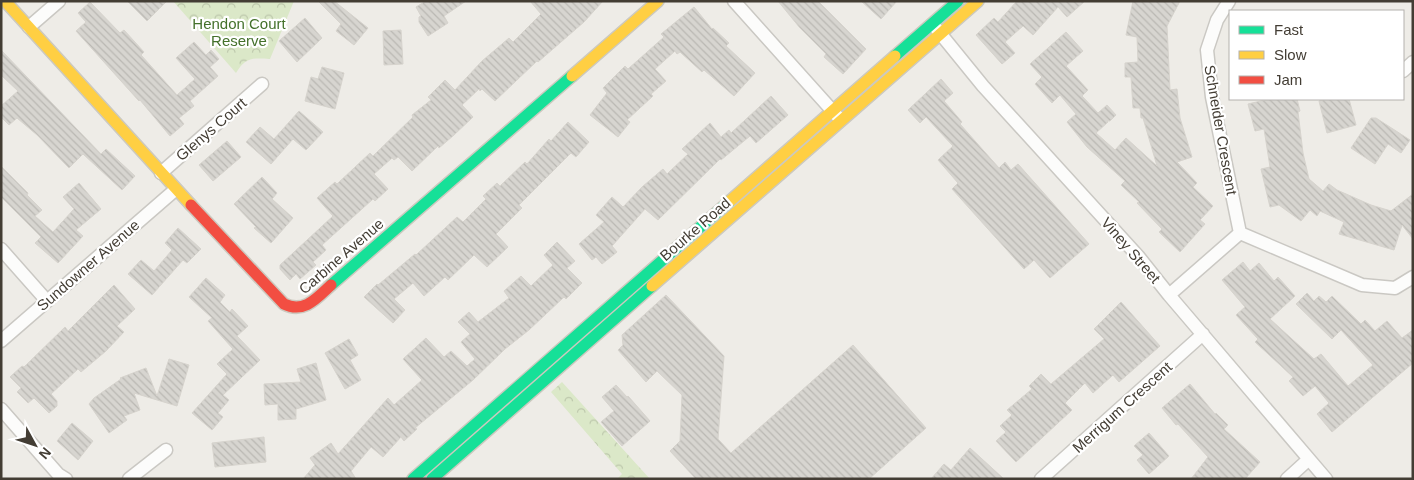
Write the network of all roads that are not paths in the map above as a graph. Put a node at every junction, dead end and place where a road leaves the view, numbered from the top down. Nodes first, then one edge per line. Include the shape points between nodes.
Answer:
1 (5, 1) edge
2 (59, 1) edge
3 (658, 1) edge
4 (734, 1) edge
5 (958, 1) edge
6 (1229, 1) edge
7 (972, 3) edge
8 (28, 27) junction
9 (936, 29) junction
10 (262, 84) dead end
11 (837, 116) junction
12 (161, 174) junction
13 (175, 190) junction
14 (1240, 233) junction
15 (1, 249) edge
16 (1413, 277) edge
17 (1169, 295) junction
18 (46, 301) junction
19 (1203, 334) junction
20 (1, 341) edge
21 (1, 409) edge
22 (166, 450) dead end
23 (1309, 459) junction
24 (66, 479) edge
25 (129, 479) edge
26 (413, 479) edge
27 (432, 479) edge
28 (1041, 479) edge
29 (1287, 479) edge
30 (1326, 479) edge

1 - 8 main road, Carbine Avenue
2 - 8 street
3 - 13 main road, Carbine Avenue via 307,306 291,309 280,302
4 - 11 street
5 - 9 main road, Bourke Road
6 - 14 street, Schneider Crescent via 1217,20 1207,50 1212,97
7 - 9 main road, Bourke Road
8 - 12 main road, Carbine Avenue
9 - 11 main road, Bourke Road
9 - 17 street, Viney Street
10 - 12 street, Glenys Court
11 - 26 main road, Bourke Road
11 - 27 main road, Bourke Road
12 - 13 main road, Carbine Avenue
13 - 18 street, Sundowner Avenue
14 - 16 street via 1362,285 1395,288
14 - 17 street
15 - 18 street
17 - 19 street, Viney Street
18 - 20 street, Sundowner Avenue
19 - 23 street, Viney Street
19 - 28 street, Merrigum Crescent
21 - 24 street
22 - 25 street
23 - 29 street
23 - 30 street, Viney Street

